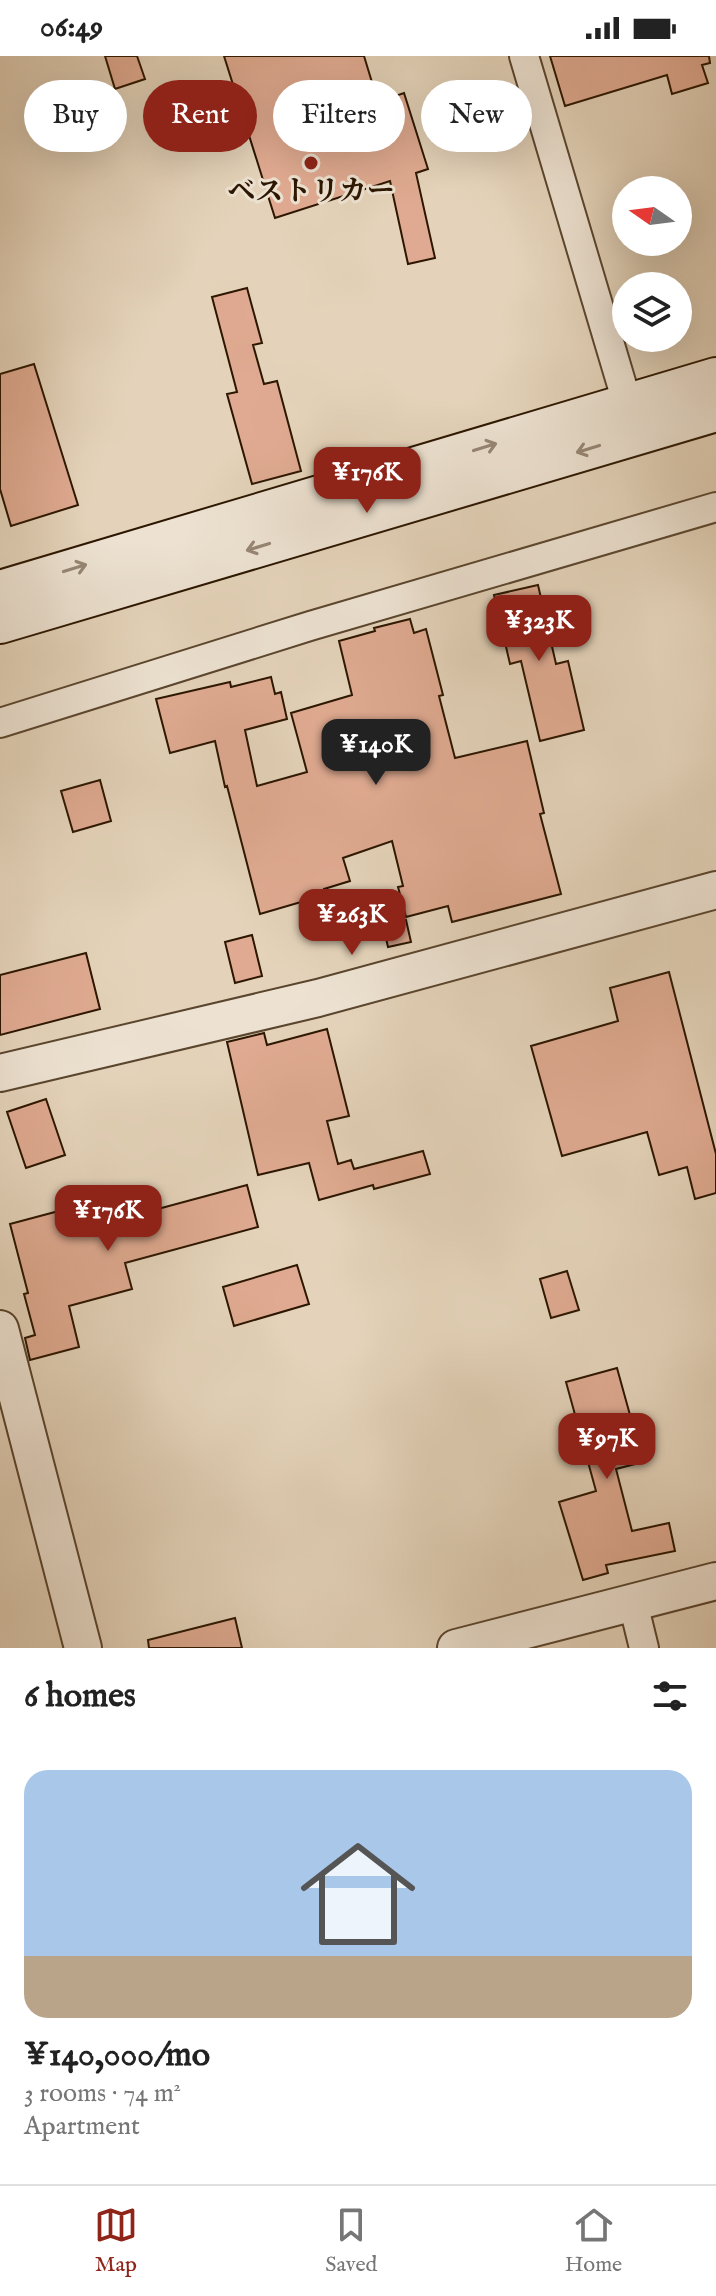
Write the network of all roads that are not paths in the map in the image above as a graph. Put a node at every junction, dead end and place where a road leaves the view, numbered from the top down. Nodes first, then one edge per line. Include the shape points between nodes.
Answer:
1 (524, 56) edge
2 (716, 378) edge
3 (716, 411) edge
4 (632, 419) junction
5 (716, 507) edge
6 (0, 591) edge
7 (0, 623) edge
8 (0, 723) edge
9 (716, 890) edge
10 (0, 1073) edge
11 (1, 1334) edge
12 (716, 1581) edge
13 (633, 1603) junction
14 (503, 1642) edge
15 (83, 1648) edge
16 (456, 1648) edge
17 (644, 1648) edge

1 - 4 street
2 - 4 main road
3 - 4 main road
6 -> 4 main road
4 -> 7 main road
5 - 8 street
9 - 10 street via 318,998
11 - 15 street
12 - 13 street
13 - 14 street
13 - 17 street
14 - 16 street

